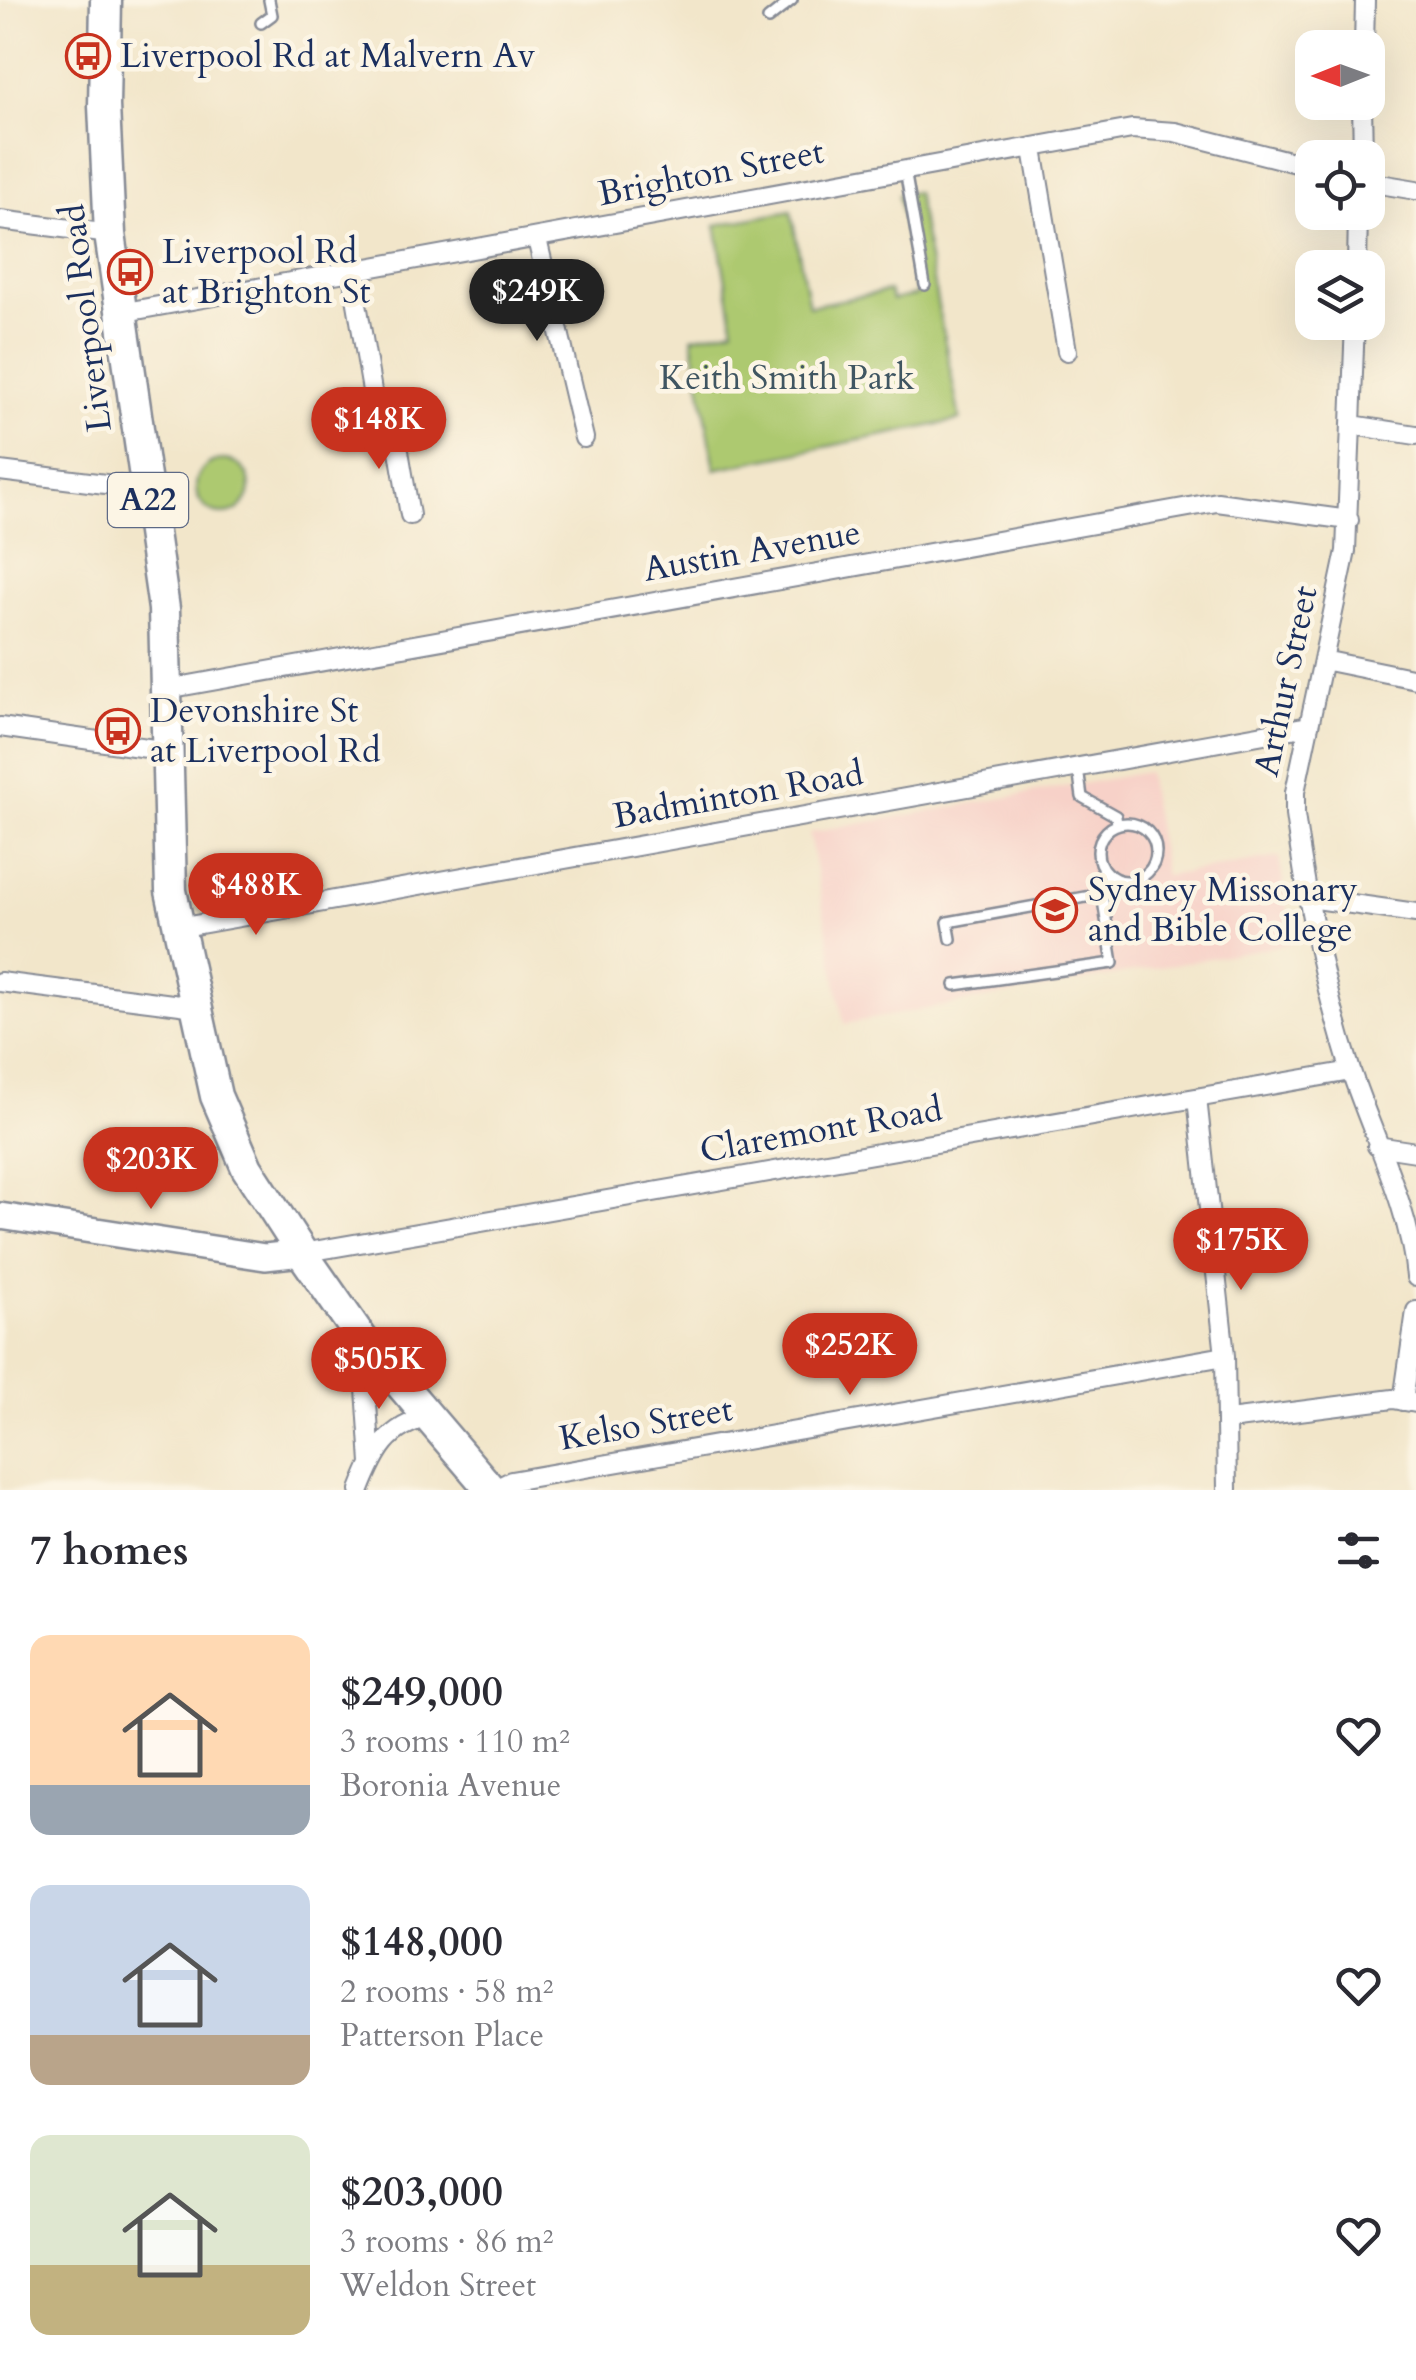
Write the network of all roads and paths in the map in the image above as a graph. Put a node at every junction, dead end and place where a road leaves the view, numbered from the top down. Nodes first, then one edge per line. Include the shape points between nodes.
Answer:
1 (106, 0) edge
2 (269, 0) edge
3 (792, 0) edge
4 (1365, 0) edge
5 (768, 19) dead end
6 (261, 23) dead end
7 (1364, 30) edge
8 (1033, 149) junction
9 (1295, 163) edge
10 (905, 170) junction
11 (1385, 183) edge
12 (1416, 190) edge
13 (0, 220) edge
14 (110, 234) junction
15 (536, 239) junction
16 (352, 274) junction
17 (925, 285) dead end
18 (120, 312) junction
19 (1354, 340) edge
20 (1067, 351) dead end
21 (376, 414) junction
22 (353, 422) dead end
23 (1352, 425) junction
24 (1416, 434) edge
25 (584, 438) dead end
26 (0, 471) edge
27 (146, 489) junction
28 (410, 515) dead end
29 (1349, 520) junction
30 (1323, 660) junction
31 (1416, 679) edge
32 (167, 689) junction
33 (1309, 726) junction
34 (0, 727) edge
35 (168, 751) junction
36 (1078, 768) junction
37 (1117, 825) junction
38 (1110, 875) junction
39 (1102, 894) junction
40 (1308, 898) junction
41 (1416, 913) edge
42 (178, 928) junction
43 (951, 939) dead end
44 (0, 982) edge
45 (955, 985) dead end
46 (196, 1006) junction
47 (1352, 1071) junction
48 (1196, 1098) junction
49 (1377, 1146) junction
50 (1416, 1152) edge
51 (0, 1216) edge
52 (302, 1253) junction
53 (1416, 1277) edge
54 (1416, 1311) edge
55 (362, 1338) junction
56 (1224, 1356) junction
57 (1410, 1402) edge
58 (430, 1418) junction
59 (1229, 1420) junction
60 (371, 1464) junction
61 (360, 1490) edge
62 (492, 1490) edge
63 (1227, 1490) edge

1 - 14 highway, Liverpool Road / A22
2 - 6 lane via 272,15
3 - 5 lane
4 - 7 street
8 - 9 street, Brighton Street via 1148,127
8 - 10 street, Brighton Street
8 - 20 street
10 - 15 street, Brighton Street
10 - 17 lane
11 - 12 street
13 - 14 street
14 - 18 highway, Liverpool Road / A22
15 - 16 street, Brighton Street
15 - 25 street
16 - 18 street, Brighton Street
16 - 21 street
18 - 27 highway, Liverpool Road / A22
19 - 23 street, Arthur Street
21 - 22 street
21 - 28 street via 392,410
23 - 24 street
23 - 29 street, Arthur Street
26 - 27 street
27 - 32 highway, Liverpool Road / A22 via 164,609
29 - 30 street, Arthur Street
29 - 32 street, Austin Avenue via 1217,502
30 - 31 street
30 - 33 street, Arthur Street
32 - 35 highway, Liverpool Road / A22
33 - 36 street, Badminton Road
33 - 40 street, Arthur Street via 1295,815
34 - 35 street
35 - 42 highway, Liverpool Road / A22 via 169,868
36 - 37 lane via 1082,797 1107,807
36 - 42 street, Badminton Road
37 - 38 lane via 1098,848
37 - 38 lane via 1143,828 1156,852 1139,878
38 - 39 lane
39 - 43 lane via 948,922
39 - 45 lane via 1113,963
40 - 41 street
40 - 47 street, Arthur Street
42 - 46 highway, Liverpool Road / A22
44 - 46 street
46 - 52 highway, Liverpool Road / A22 via 222,1115
47 - 48 street, Claremont Road
47 - 49 street, Arthur Street
48 - 52 street, Claremont Road
48 - 56 street
49 - 50 street
49 - 53 street, Arthur Street
51 - 52 street via 266,1257
52 - 55 highway, Liverpool Road / A22
54 - 57 street
55 - 58 highway, Liverpool Road / A22
55 - 60 street
56 - 59 street
56 - 62 street, Kelso Street via 511,1481
57 - 59 street
58 - 60 street via 393,1431
58 - 62 highway, Liverpool Road / A22
59 - 63 street
60 - 61 street

